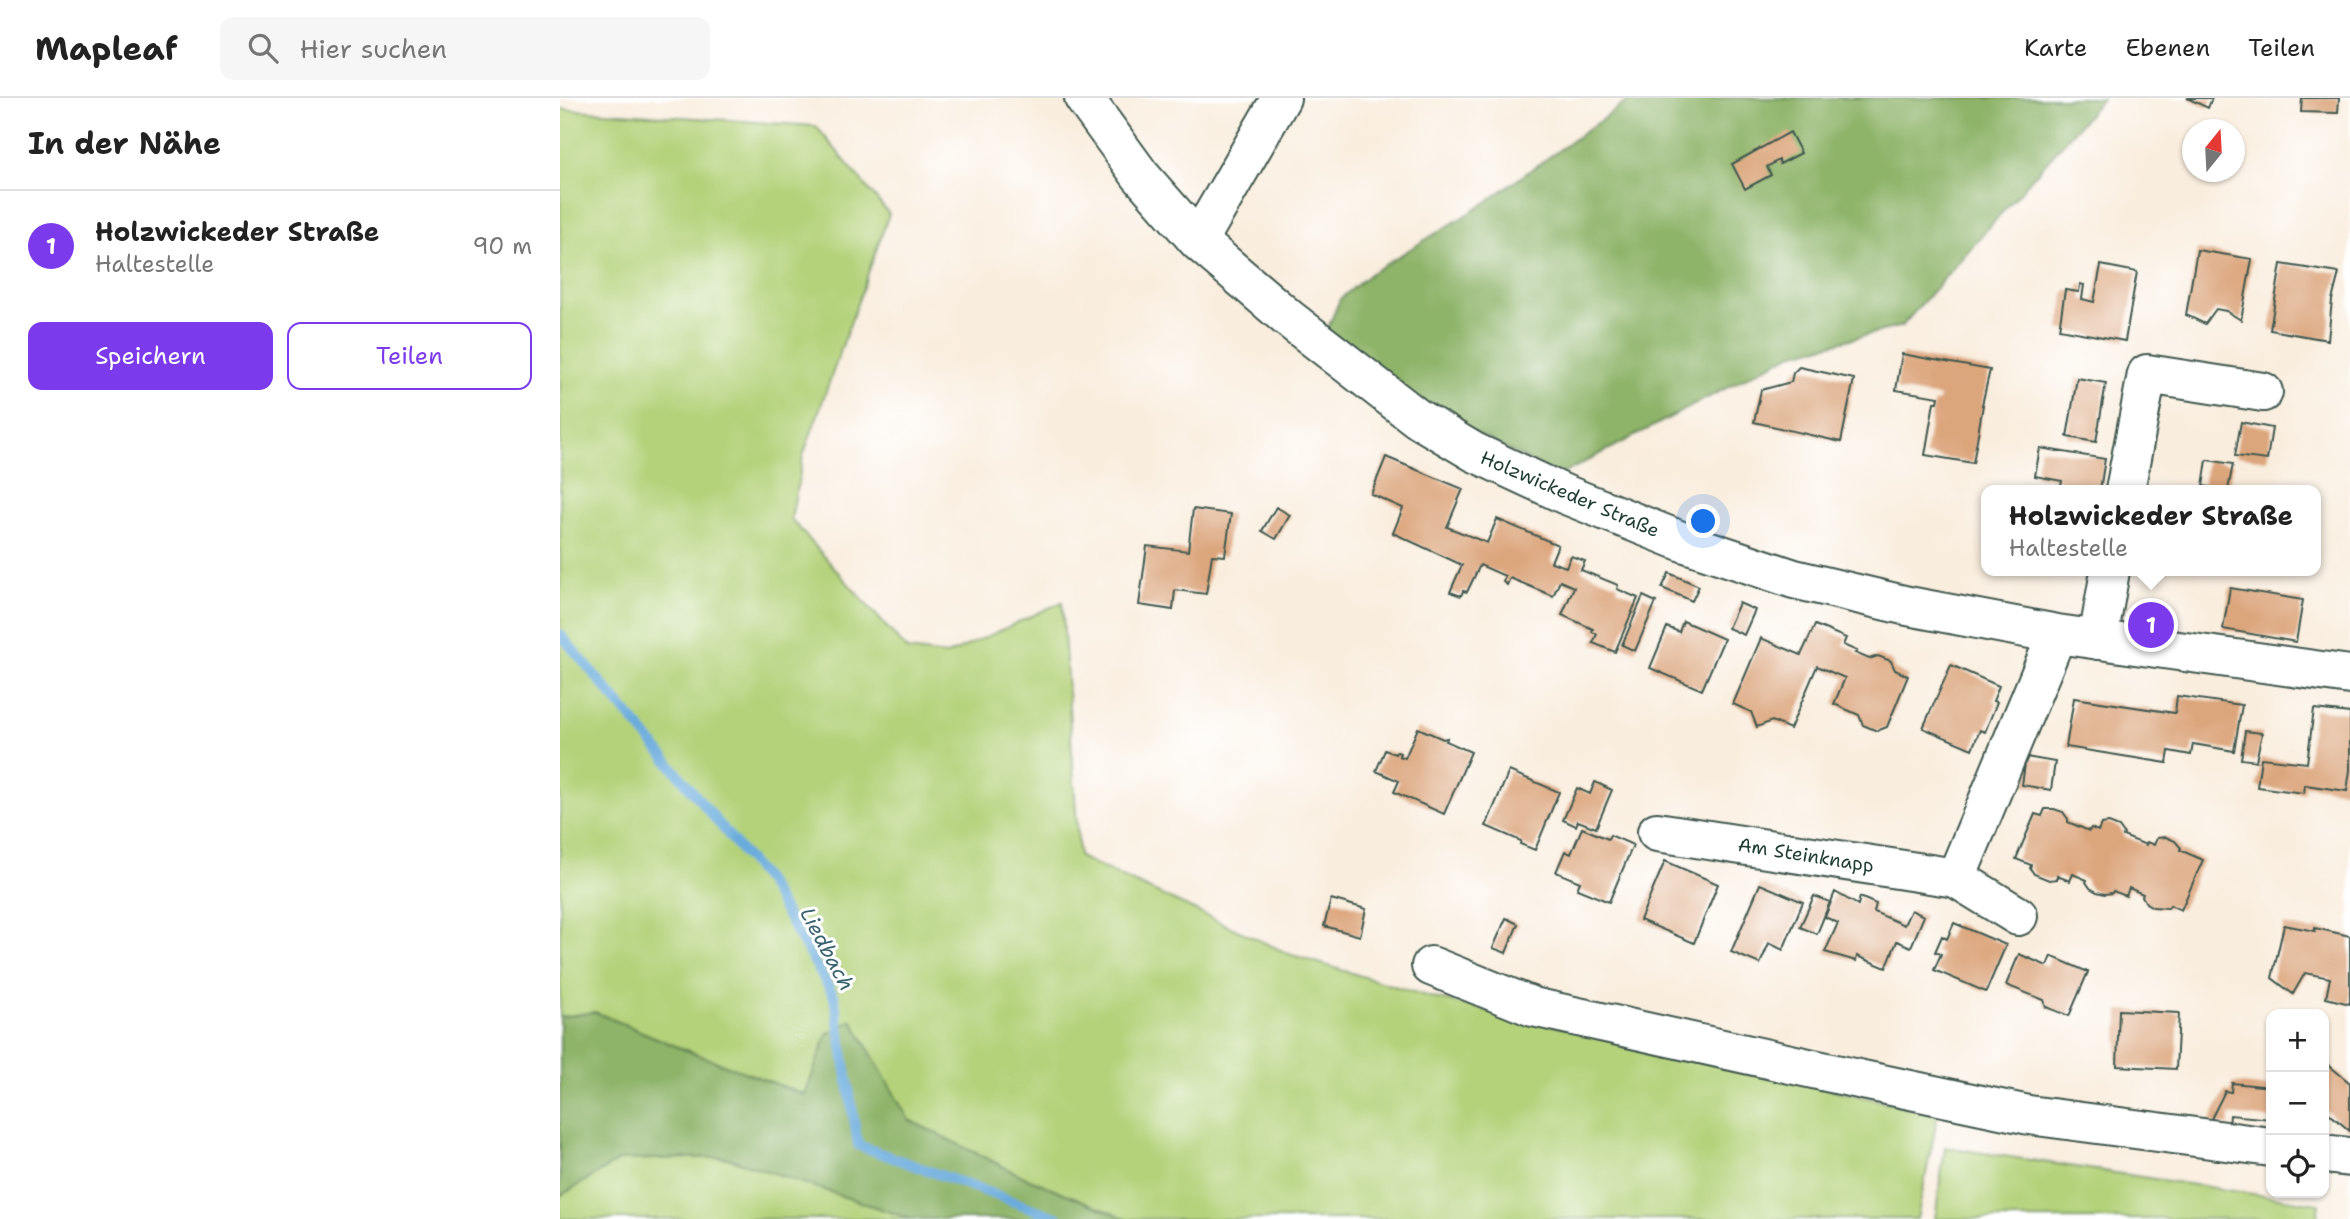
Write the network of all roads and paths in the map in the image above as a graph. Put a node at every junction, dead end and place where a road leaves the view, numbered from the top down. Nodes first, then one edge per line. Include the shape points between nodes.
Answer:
1 (1084, 98) edge
2 (1281, 98) edge
3 (1198, 241) junction
4 (2263, 392) dead end
5 (2126, 485) edge
6 (2109, 576) edge
7 (2057, 634) junction
8 (2098, 639) junction
9 (2350, 675) edge
10 (1657, 832) dead end
11 (1956, 878) junction
12 (2018, 916) dead end
13 (1431, 966) dead end
14 (2266, 1146) edge
15 (2329, 1155) edge
16 (2350, 1157) edge

1 - 3 street, Holzwickeder Straße via 1140,175
2 - 3 street
3 - 7 street, Holzwickeder Straße via 1417,418 1474,452 1564,494 1794,579
4 - 5 street via 2147,374
6 - 8 street
7 - 8 street, Holzwickeder Straße
7 - 11 street
8 - 9 street, Holzwickeder Straße
10 - 11 street, Am Steinknapp
11 - 12 street, Am Steinknapp
13 - 14 street via 1533,1007 1875,1083 2029,1115
15 - 16 street

